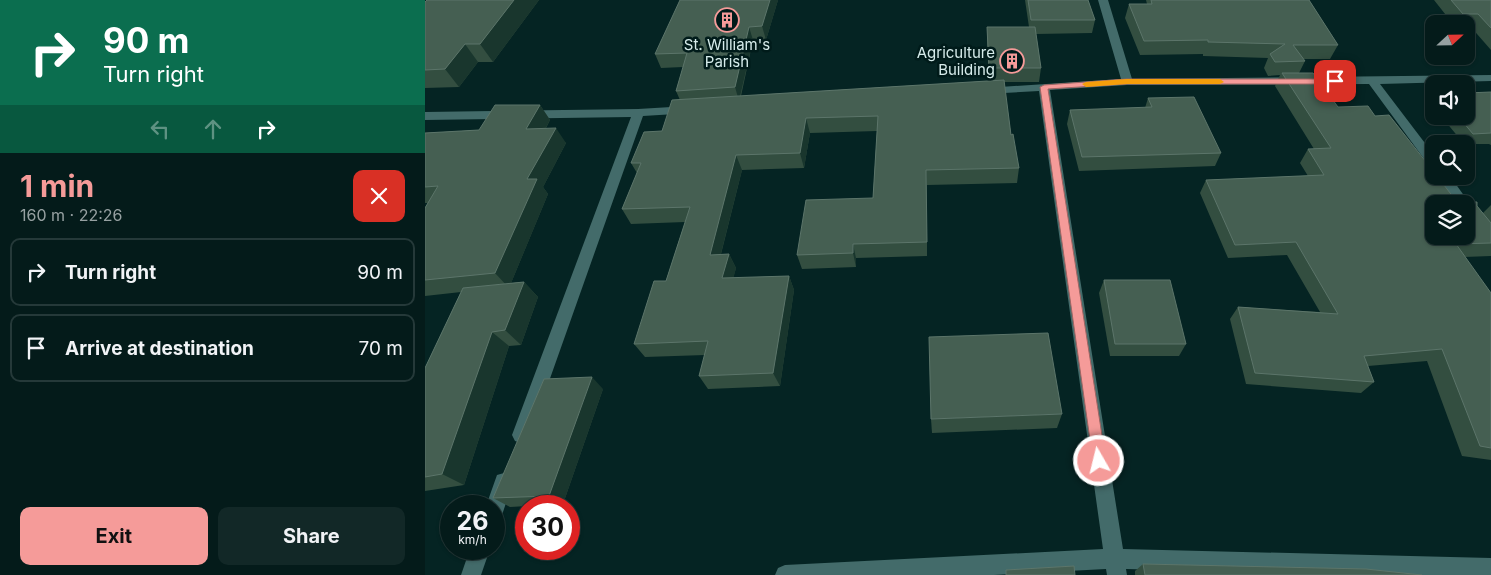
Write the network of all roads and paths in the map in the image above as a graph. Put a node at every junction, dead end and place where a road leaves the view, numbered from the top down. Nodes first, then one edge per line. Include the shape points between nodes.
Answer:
1 (1103, 0) edge
2 (1491, 78) edge
3 (1372, 81) junction
4 (1127, 82) junction
5 (1044, 87) junction
6 (975, 92) edge
7 (697, 110) edge
8 (637, 113) junction
9 (425, 116) edge
10 (1425, 152) edge
11 (517, 446) edge
12 (511, 465) edge
13 (500, 495) edge
14 (476, 560) edge
15 (1115, 567) edge
16 (1491, 568) edge
17 (471, 575) edge
18 (785, 575) edge

1 - 4 street
2 - 3 street
3 - 4 street
3 - 10 street
4 - 5 street
5 - 6 street
5 - 15 street
7 - 8 street
8 - 9 street
8 - 11 street
12 - 13 street
14 - 17 street
15 - 16 street
15 - 18 street

